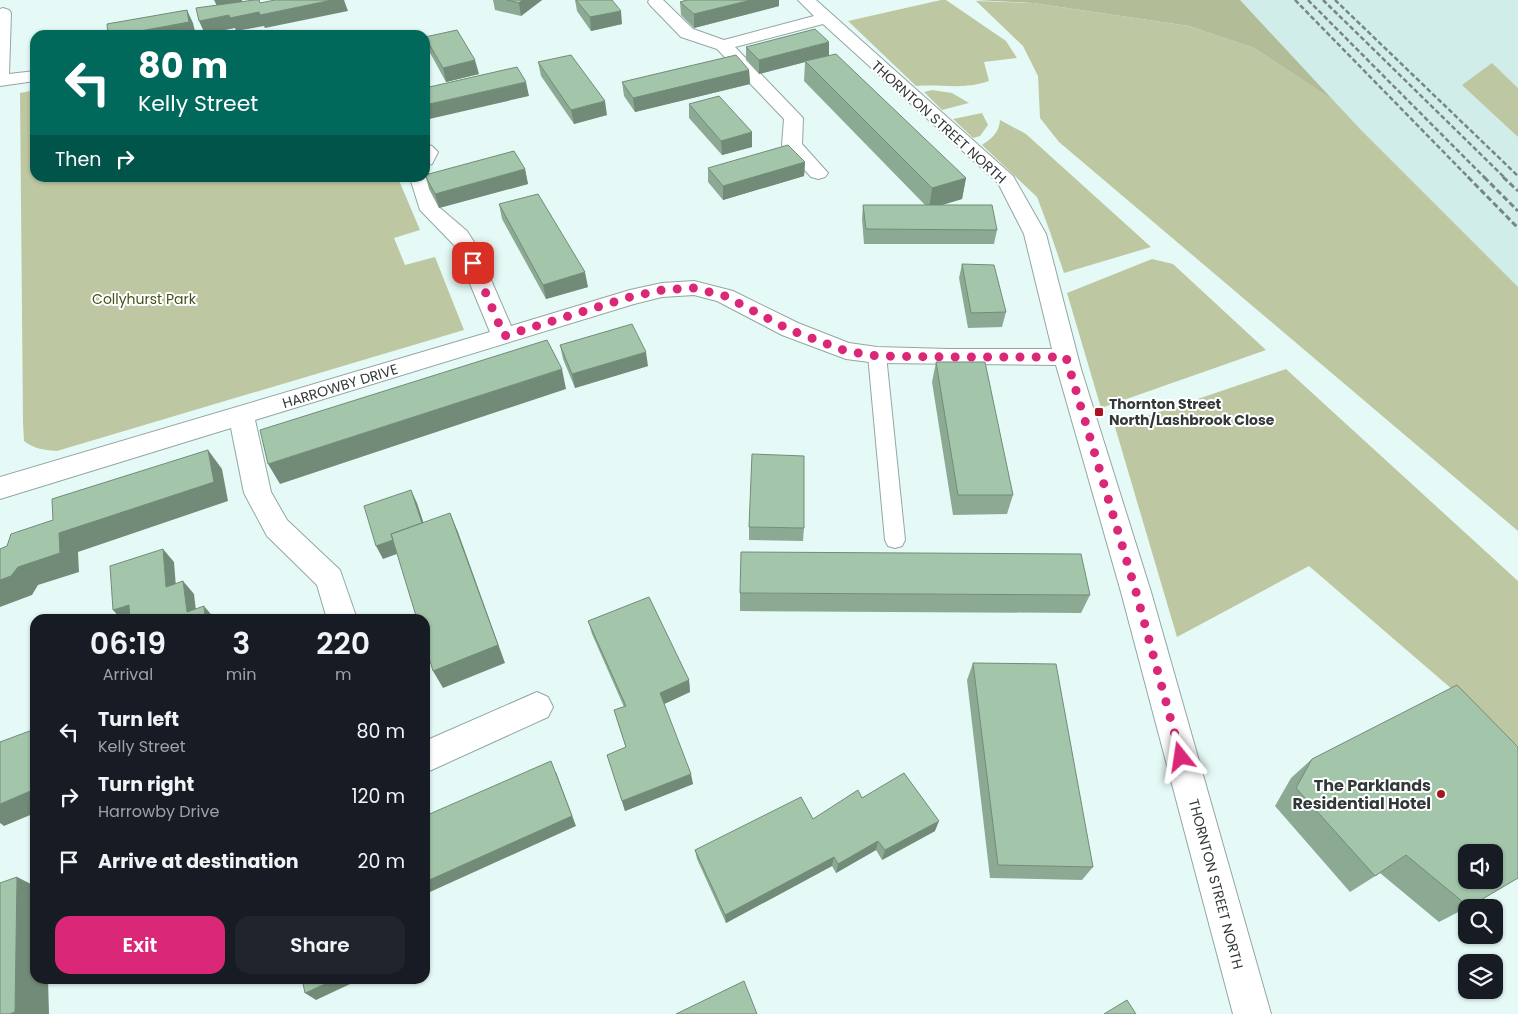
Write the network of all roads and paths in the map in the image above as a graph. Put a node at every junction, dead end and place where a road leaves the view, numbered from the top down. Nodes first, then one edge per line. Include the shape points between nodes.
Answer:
1 (806, 0) edge
2 (656, 2) dead end
3 (0, 14) edge
4 (825, 18) junction
5 (723, 45) junction
6 (30, 77) edge
7 (0, 81) edge
8 (818, 173) dead end
9 (421, 182) edge
10 (504, 336) junction
11 (877, 356) junction
12 (1066, 357) junction
13 (241, 415) junction
14 (0, 488) edge
15 (895, 540) dead end
16 (340, 614) edge
17 (537, 707) dead end
18 (430, 755) edge
19 (1252, 1014) edge

1 - 4 street, THORNTON STREET NORTH
2 - 5 street via 687,33
3 - 7 street via 3,13
4 - 5 street
4 - 12 street, THORNTON STREET NORTH via 1006,180 1035,234
5 - 8 street via 794,118 792,145
6 - 7 street
9 - 10 street via 430,210 460,236 465,245
10 - 11 street, HARROWBY DRIVE via 630,297 694,288 725,296 790,330 823,343
10 - 13 street, HARROWBY DRIVE
11 - 12 street, HARROWBY DRIVE
11 - 15 lane
12 - 19 street, THORNTON STREET NORTH via 1136,592
13 - 14 street, HARROWBY DRIVE
13 - 16 street via 258,493 276,528 330,579
17 - 18 street

